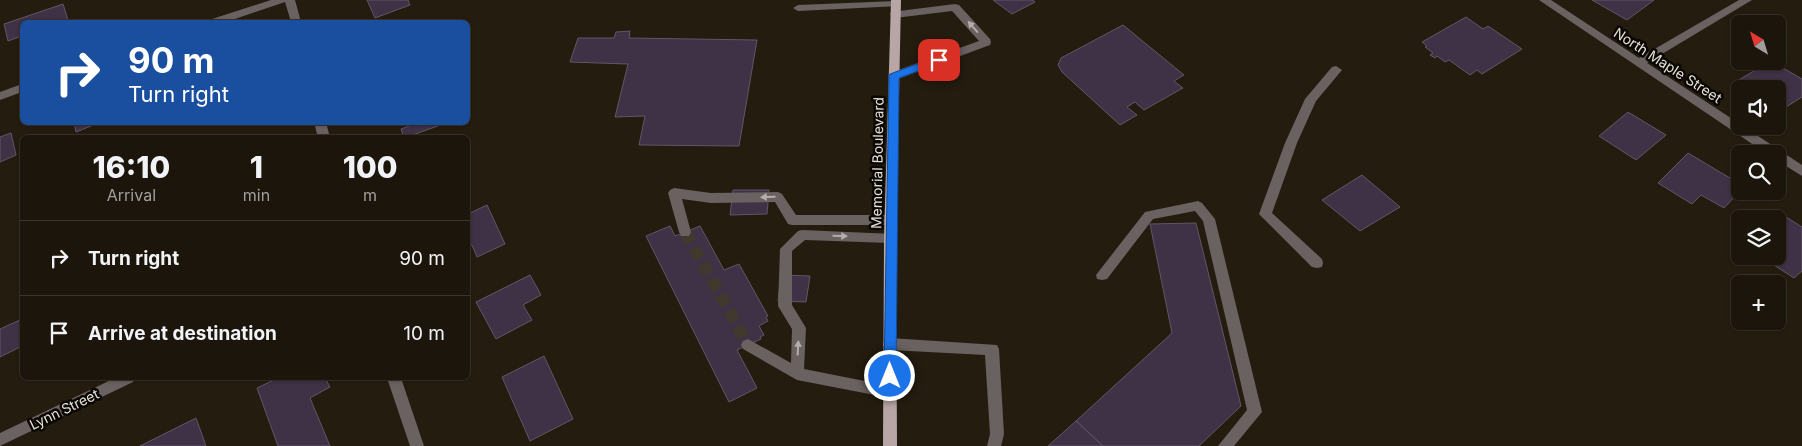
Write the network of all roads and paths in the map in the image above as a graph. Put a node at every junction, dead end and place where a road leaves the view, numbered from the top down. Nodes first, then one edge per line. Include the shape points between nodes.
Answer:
1 (282, 0) edge
2 (290, 0) edge
3 (1544, 0) edge
4 (1747, 0) edge
5 (896, 6) edge
6 (798, 8) dead end
7 (222, 20) edge
8 (295, 20) edge
9 (1638, 63) junction
10 (1336, 70) dead end
11 (894, 76) junction
12 (20, 89) edge
13 (0, 96) edge
14 (1763, 145) edge
15 (1786, 160) edge
16 (1802, 171) edge
17 (891, 220) junction
18 (684, 232) tunnel mouth
19 (890, 238) junction
20 (1317, 263) dead end
21 (1102, 274) dead end
22 (890, 344) junction
23 (748, 345) tunnel mouth
24 (796, 374) junction
25 (124, 380) edge
26 (395, 380) edge
27 (890, 392) junction
28 (0, 440) edge
29 (418, 446) edge
30 (890, 446) edge
31 (994, 446) edge
32 (1224, 446) edge

1 - 7 street
2 - 8 street
3 - 9 street, North Maple Street
4 - 9 street
5 - 6 street
5 - 11 main road, Memorial Boulevard
11 -> 5 street via 986,42 955,7
9 - 14 street, North Maple Street
10 - 20 street via 1311,99 1291,142 1265,214
11 - 17 main road, Memorial Boulevard
12 - 13 street
15 - 16 street, North Maple Street
17 -> 18 street via 792,220 778,197 711,198 674,193
17 - 19 main road, Memorial Boulevard
19 - 22 main road, Memorial Boulevard
24 -> 19 street via 799,328 785,306 786,249 802,235
21 - 32 street via 1149,215 1198,206 1209,219 1255,412
22 - 27 main road, Memorial Boulevard
22 - 31 street via 992,349 997,434
23 - 24 street
24 - 27 street
25 - 28 street, Lynn Street
26 - 29 street
27 - 30 main road, Memorial Boulevard

